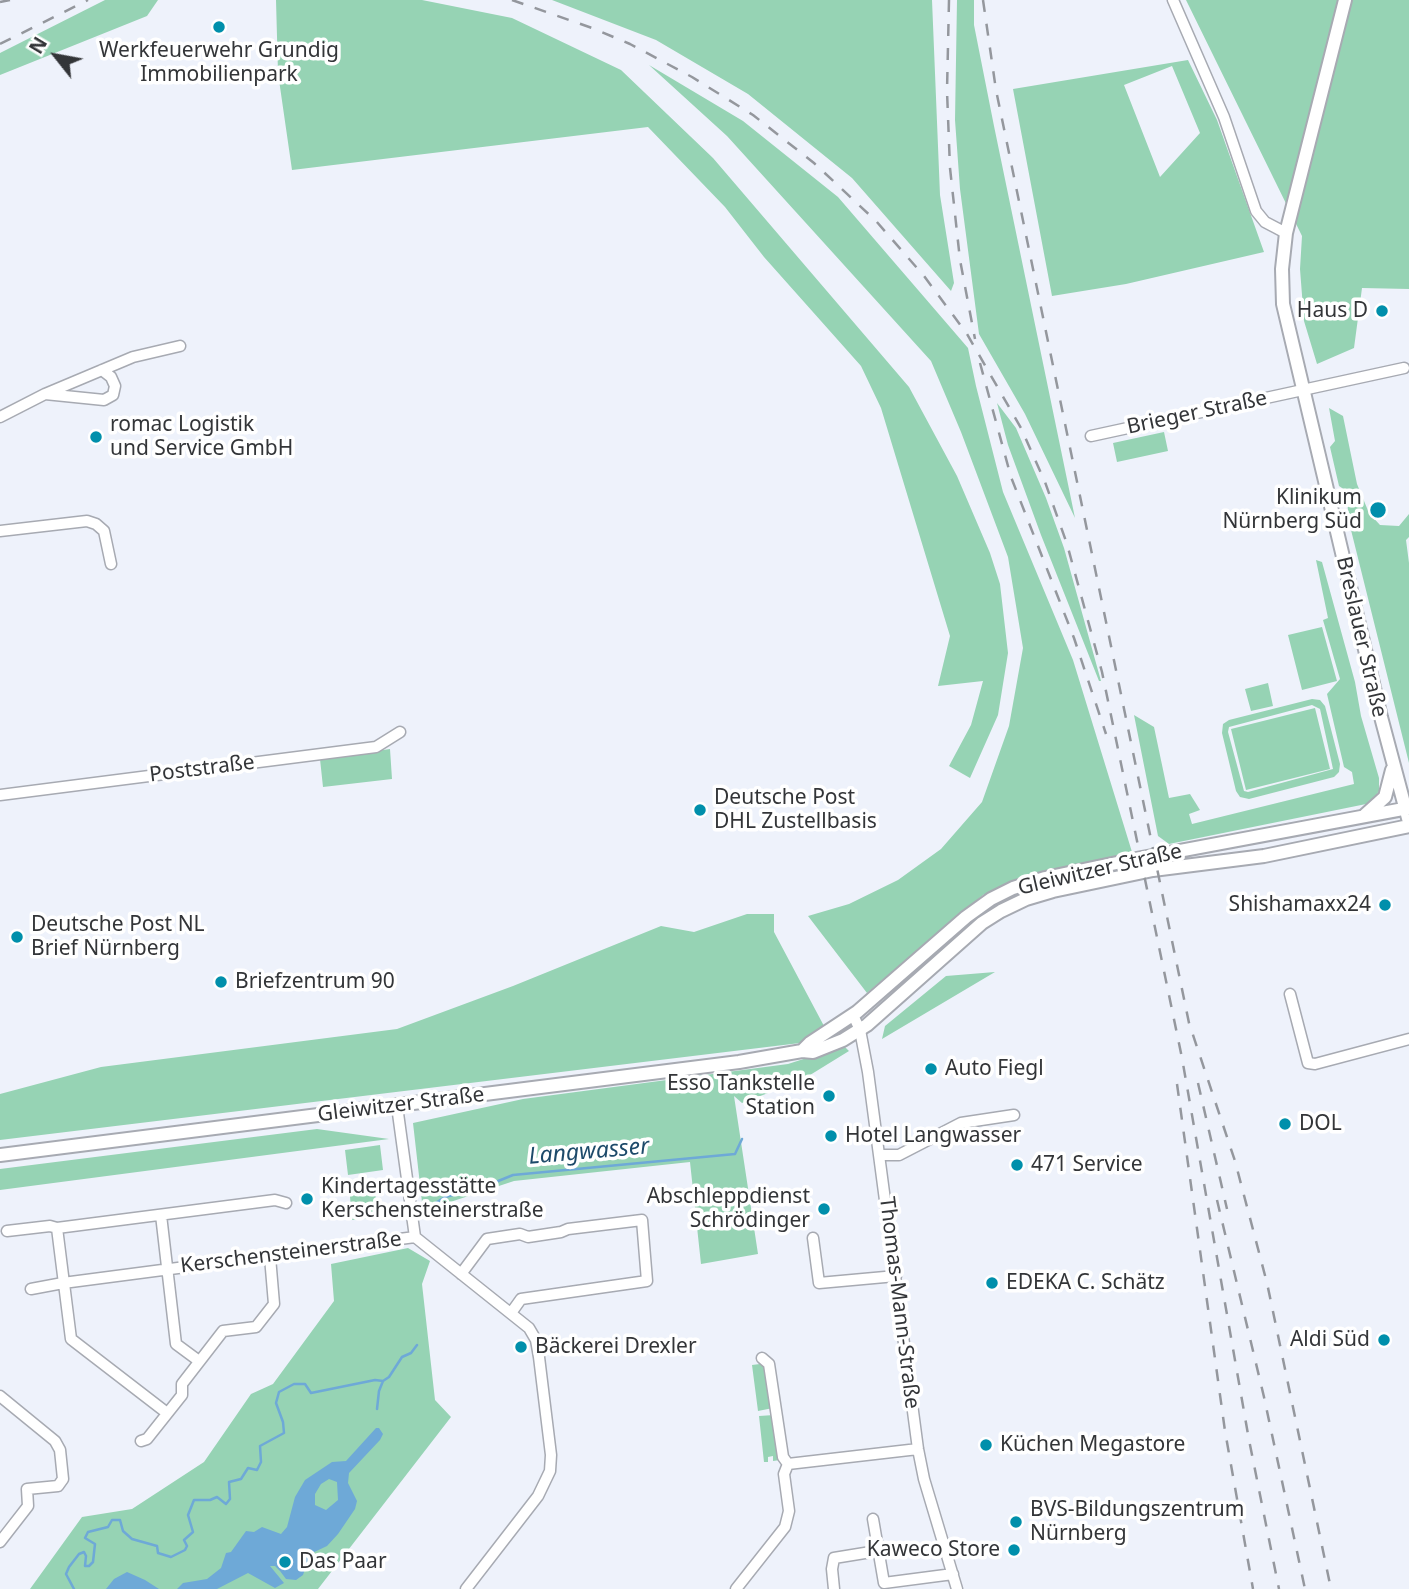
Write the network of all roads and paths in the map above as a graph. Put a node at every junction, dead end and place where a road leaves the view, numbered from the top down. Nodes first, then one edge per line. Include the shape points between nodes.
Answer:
1 (1173, 0) edge
2 (1345, 0) edge
3 (1286, 233) junction
4 (180, 346) dead end
5 (106, 368) junction
6 (1404, 368) dead end
7 (1303, 390) junction
8 (45, 394) junction
9 (0, 417) edge
10 (1091, 436) dead end
11 (0, 531) edge
12 (111, 564) dead end
13 (400, 732) dead end
14 (1393, 768) junction
15 (0, 794) edge
16 (1408, 817) edge
17 (1363, 818) junction
18 (1290, 994) dead end
19 (853, 1015) junction
20 (860, 1030) junction
21 (1409, 1039) edge
22 (802, 1051) junction
23 (397, 1106) junction
24 (1014, 1115) dead end
25 (0, 1155) edge
26 (879, 1155) junction
27 (286, 1203) dead end
28 (160, 1215) junction
29 (57, 1228) junction
30 (8, 1231) dead end
31 (415, 1237) junction
32 (813, 1238) dead end
33 (270, 1257) junction
34 (166, 1269) junction
35 (461, 1274) junction
36 (896, 1276) junction
37 (63, 1283) junction
38 (31, 1289) dead end
39 (511, 1313) junction
40 (762, 1358) dead end
41 (200, 1360) junction
42 (0, 1396) edge
43 (167, 1413) junction
44 (141, 1441) dead end
45 (918, 1448) junction
46 (788, 1464) junction
47 (873, 1519) dead end
48 (0, 1542) edge
49 (877, 1551) junction
50 (953, 1574) junction
51 (894, 1585) edge
52 (466, 1589) edge
53 (736, 1589) edge
54 (834, 1589) edge
55 (957, 1589) edge

1 - 3 street via 1224,117 1256,211 1265,222
2 - 3 main road, Breslauer Straße
3 - 7 main road, Breslauer Straße via 1283,304
4 - 5 street
5 - 8 street
5 - 8 street via 115,386 113,396 104,400
6 - 7 street, Brieger Straße
7 - 10 street, Brieger Straße
7 - 14 main road, Breslauer Straße
8 - 9 street
11 - 12 street via 87,521 104,531
13 - 15 street, Poststraße via 376,747
14 - 16 main road, Breslauer Straße
14 - 17 main road via 1383,800
16 - 17 main road, Gleiwitzer Straße
16 - 20 main road, Gleiwitzer Straße via 1264,856 1153,870 1026,898 982,923
17 - 19 main road, Gleiwitzer Straße via 1131,860 1013,888 960,921
18 - 21 street via 1308,1063
19 - 20 street, Thomas-Mann-Straße
19 - 22 main road, Gleiwitzer Straße
20 - 22 main road, Gleiwitzer Straße via 818,1050
20 - 26 street, Thomas-Mann-Straße
22 - 23 main road, Gleiwitzer Straße
23 - 25 main road, Gleiwitzer Straße
23 - 31 street
24 - 26 street via 961,1123 899,1154
26 - 36 street, Thomas-Mann-Straße
27 - 28 street via 275,1200
28 - 29 street
28 - 34 street, Kerschensteinerstraße
29 - 30 street
29 - 37 street
31 - 33 street, Kerschensteinerstraße
31 - 35 street
32 - 36 street via 819,1283
33 - 34 street, Kerschensteinerstraße
33 - 41 street via 274,1304 256,1327 223,1331
34 - 37 street, Kerschensteinerstraße
34 - 41 street via 176,1344
35 - 39 street
35 - 39 street via 487,1239 642,1220 647,1281 521,1299
36 - 45 street, Thomas-Mann-Straße
37 - 38 street, Kerschensteinerstraße
37 - 43 street via 71,1339
39 - 52 street via 536,1340 550,1471 538,1496
40 - 46 street via 769,1364 783,1457
41 - 43 street
42 - 48 street via 55,1441 63,1479 58,1486 27,1489 28,1506
43 - 44 street
45 - 46 street
45 - 50 street, Thomas-Mann-Straße
46 - 53 street via 784,1474 789,1511 785,1527
47 - 49 street
49 - 51 street via 884,1583
49 - 54 street via 834,1558
50 - 51 street
50 - 55 street, Thomas-Mann-Straße

